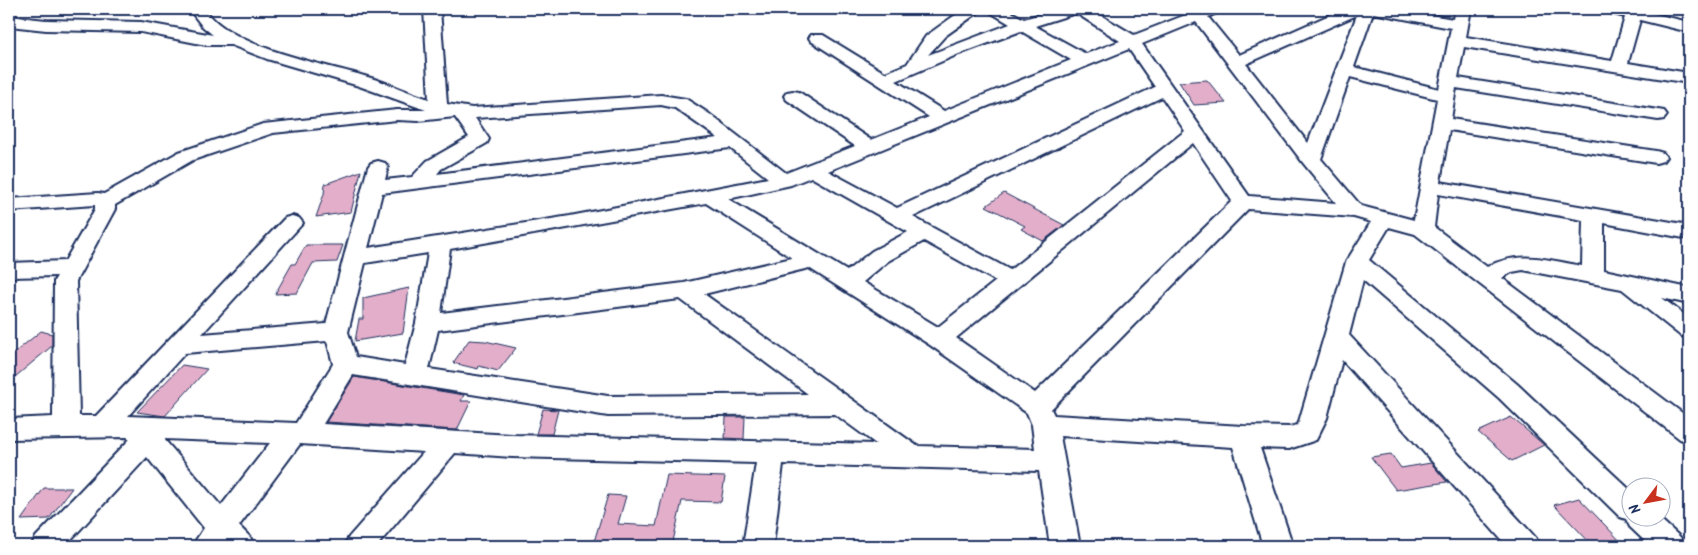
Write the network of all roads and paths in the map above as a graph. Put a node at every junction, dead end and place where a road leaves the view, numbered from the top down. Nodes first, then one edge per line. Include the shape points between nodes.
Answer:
1 (197, 9) edge
2 (432, 9) edge
3 (975, 9) edge
4 (995, 9) edge
5 (1072, 9) edge
6 (1080, 9) edge
7 (1362, 9) edge
8 (1367, 9) edge
9 (1375, 9) edge
10 (1611, 9) edge
11 (1635, 11) edge
12 (1206, 12) edge
13 (9, 21) edge
14 (1022, 24) junction
15 (1460, 25) edge
16 (1689, 27) edge
17 (817, 38) dead end
18 (237, 40) junction
19 (1132, 42) junction
20 (1085, 61) junction
21 (1235, 63) junction
22 (914, 66) junction
23 (1618, 67) junction
24 (1344, 70) junction
25 (1689, 78) edge
26 (884, 80) junction
27 (1165, 89) junction
28 (1447, 89) junction
29 (793, 96) dead end
30 (451, 110) junction
31 (1658, 115) dead end
32 (943, 118) junction
33 (1441, 123) junction
34 (1195, 132) junction
35 (734, 142) junction
36 (869, 147) junction
37 (1656, 158) dead end
38 (1311, 160) junction
39 (378, 167) dead end
40 (812, 170) junction
41 (784, 181) junction
42 (417, 183) junction
43 (1429, 186) junction
44 (372, 188) junction
45 (710, 197) junction
46 (105, 202) junction
47 (1243, 202) junction
48 (9, 205) edge
49 (1354, 211) junction
50 (1593, 215) junction
51 (896, 217) junction
52 (1384, 218) junction
53 (292, 223) dead end
54 (1423, 228) junction
55 (924, 232) junction
56 (1689, 232) edge
57 (440, 244) junction
58 (354, 257) junction
59 (810, 261) junction
60 (1357, 262) junction
61 (73, 268) junction
62 (9, 270) edge
63 (1593, 275) junction
64 (1486, 277) junction
65 (1011, 280) junction
66 (1624, 282) junction
67 (847, 283) junction
68 (684, 291) junction
69 (1689, 296) edge
70 (428, 323) junction
71 (1689, 330) edge
72 (336, 332) junction
73 (1337, 338) junction
74 (939, 339) junction
75 (178, 345) junction
76 (346, 364) junction
77 (415, 376) junction
78 (841, 404) junction
79 (1041, 416) junction
80 (104, 426) junction
81 (66, 427) junction
82 (9, 430) edge
83 (1689, 432) edge
84 (140, 433) junction
85 (299, 433) junction
86 (1243, 438) junction
87 (449, 442) junction
88 (771, 453) junction
89 (913, 457) junction
90 (1050, 460) junction
91 (1620, 498) edge
92 (1651, 528) edge
93 (222, 540) edge
94 (46, 546) edge
95 (359, 546) edge
96 (758, 546) edge
97 (1065, 546) edge
98 (1278, 546) edge
99 (1525, 546) edge
100 (1670, 546) edge

1 - 18 street via 210,26
2 - 30 street
3 - 22 street via 940,31 921,49
4 - 14 street
5 - 14 street
6 - 19 street
7 - 21 street via 1345,13
8 - 24 street
9 - 15 street
10 - 11 street
11 - 16 street
11 - 23 street
12 - 19 street
12 - 21 street
13 - 18 street via 46,25 141,26 206,40
14 - 20 street
14 - 22 street
15 - 23 street
15 - 28 street
17 - 26 street
18 - 30 street via 305,66
19 - 20 street
19 - 27 street
20 - 32 street
21 - 38 street
22 - 26 street
23 - 25 street
24 - 28 street
24 - 38 street
26 - 32 street
27 - 34 street
27 - 51 street
28 - 31 street
28 - 33 street
29 - 36 street
30 - 35 street via 661,100 680,103
30 - 42 street via 480,139 434,165
30 - 46 street via 418,116 397,115 270,128 186,156
32 - 36 street
33 - 37 street
33 - 43 street
34 - 47 street
34 - 65 street
35 - 41 street
35 - 42 street
36 - 40 street
38 - 49 street
39 - 44 street
40 - 41 street
40 - 51 street
41 - 45 street
42 - 44 street
43 - 50 street
43 - 54 street
44 - 58 street
45 - 57 street
45 - 59 street
46 - 48 street via 98,199
46 - 61 street via 106,209
47 - 49 street
47 - 79 street
49 - 52 street
50 - 56 street
50 - 63 street
51 - 55 street
52 - 54 street
52 - 60 street
53 - 75 street
54 - 64 street
55 - 65 street
55 - 67 street via 880,256
57 - 58 street
57 - 70 street
58 - 72 street
59 - 67 street
59 - 68 street
60 - 73 street
60 - 91 street via 1508,391
61 - 62 street
61 - 81 street via 65,280
63 - 64 street via 1523,263 1506,266
63 - 66 street
64 - 83 street
65 - 74 street
66 - 69 street
66 - 71 street
67 - 74 street
68 - 70 street
68 - 78 street
70 - 77 street
72 - 75 street
72 - 76 street
73 - 86 street via 1307,433 1289,438
73 - 99 street
74 - 79 street
75 - 80 street
76 - 77 street
76 - 85 street
77 - 78 street via 608,406
78 - 89 street
79 - 86 street
79 - 90 street
80 - 81 street
80 - 84 street
81 - 82 street
84 - 85 street
84 - 93 street
84 - 94 street
85 - 87 street
85 - 93 street
86 - 98 street
87 - 88 street
87 - 95 street
88 - 89 street
88 - 96 street
89 - 90 street
90 - 97 street
92 - 100 street

